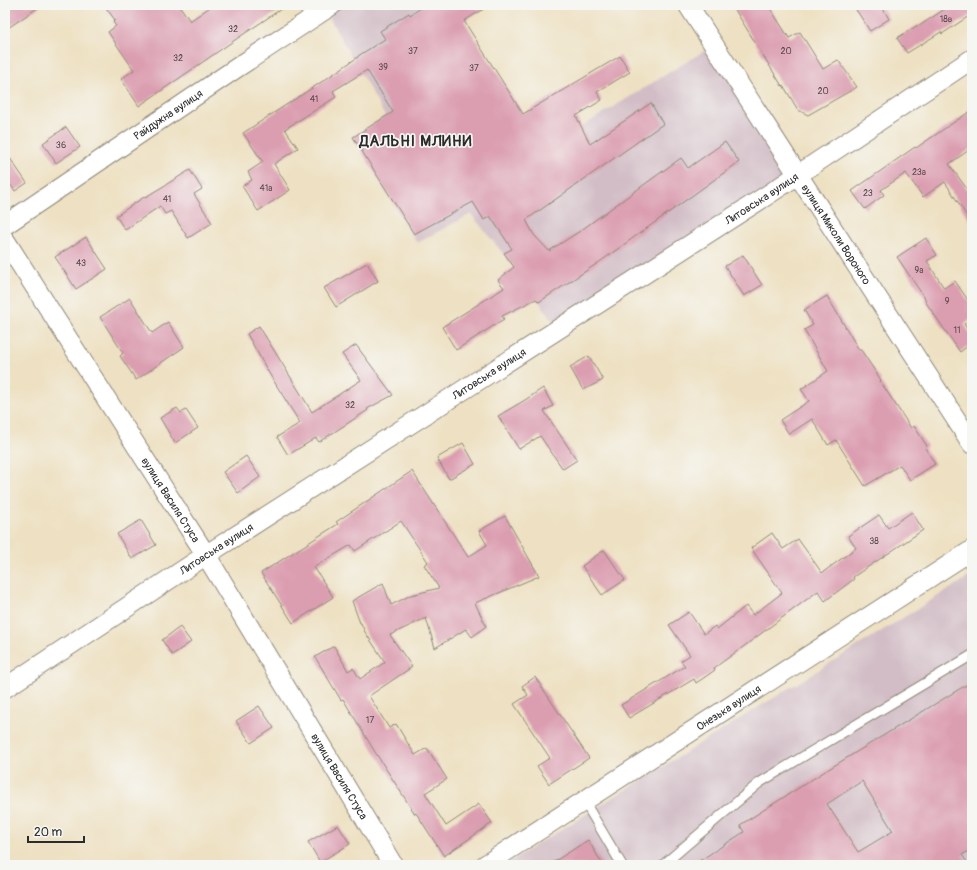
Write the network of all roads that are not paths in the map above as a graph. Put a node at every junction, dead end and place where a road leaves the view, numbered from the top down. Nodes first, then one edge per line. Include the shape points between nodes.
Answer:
1 (332, 5) edge
2 (688, 5) edge
3 (972, 59) edge
4 (799, 174) junction
5 (5, 225) edge
6 (5, 240) edge
7 (972, 444) edge
8 (972, 550) edge
9 (206, 555) junction
10 (972, 655) edge
11 (5, 688) edge
12 (584, 801) junction
13 (393, 865) edge
14 (485, 865) edge
15 (622, 865) edge
16 (663, 865) edge

1 - 5 street, Райдужна вулиця
2 - 4 street, вулиця Миколи Вороного
3 - 4 street, Литовська вулиця
4 - 7 street, вулиця Миколи Вороного
4 - 9 street, Литовська вулиця
6 - 9 street, вулиця Василя Стуса
8 - 12 street, Онезька вулиця
9 - 11 street, Литовська вулиця
9 - 13 street, вулиця Василя Стуса
10 - 16 lane via 759,783
12 - 14 street, Онезька вулиця
12 - 15 lane

